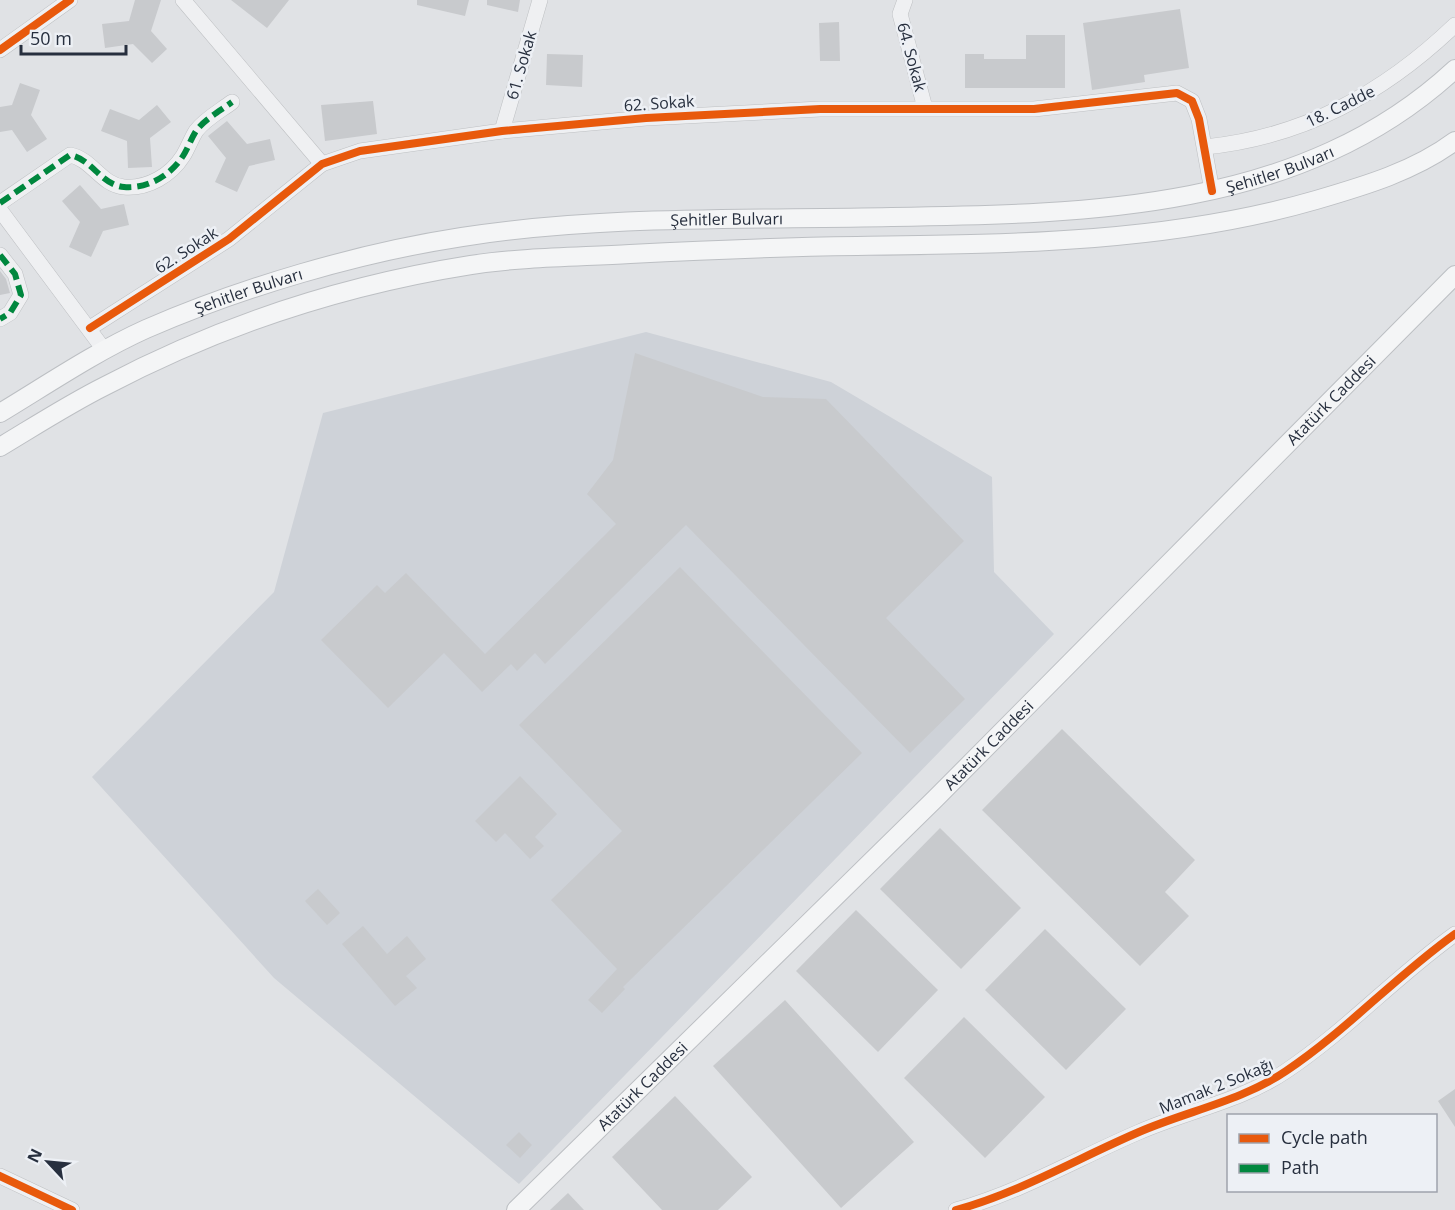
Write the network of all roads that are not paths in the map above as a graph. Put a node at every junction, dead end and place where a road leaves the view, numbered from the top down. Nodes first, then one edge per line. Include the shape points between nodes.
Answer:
1 (70, 0) edge
2 (183, 0) edge
3 (540, 0) edge
4 (903, 2) edge
5 (1455, 25) edge
6 (0, 50) edge
7 (1455, 69) edge
8 (232, 102) dead end
9 (925, 108) junction
10 (502, 131) junction
11 (1455, 141) edge
12 (1205, 147) junction
13 (322, 164) junction
14 (1212, 191) junction
15 (0, 203) edge
16 (0, 210) edge
17 (0, 255) edge
18 (1455, 275) edge
19 (0, 319) edge
20 (90, 327) junction
21 (105, 351) junction
22 (0, 413) edge
23 (0, 447) edge
24 (1455, 934) edge
25 (0, 1176) edge
26 (72, 1210) edge
27 (516, 1210) edge
28 (956, 1210) edge

1 - 6 street
2 - 13 street
3 - 10 street, 61. Sokak
4 - 9 street, 64. Sokak via 903,26
5 - 12 street, 18. Cadde via 1395,78 1348,105 1269,136
7 - 14 main road, Şehitler Bulvarı via 1431,92 1384,125 1333,152 1298,167
8 - 15 street via 197,130 184,155 159,179 124,187 105,179 80,157 70,154
9 - 10 street, 62. Sokak via 741,112
9 - 12 street, 62. Sokak via 1034,109 1177,93 1192,101
10 - 13 street, 62. Sokak via 360,151
11 - 23 main road, Şehitler Bulvarı via 1399,173 1334,195 1267,214 1201,225 992,244 538,259 422,274 340,294 223,332 105,386
12 - 14 street, 62. Sokak
13 - 20 street, 62. Sokak via 229,239
14 - 21 main road, Şehitler Bulvarı via 1143,203 988,216 597,224 460,238 287,278 176,318
16 - 20 street
17 - 19 street via 15,274 21,295 10,313
18 - 27 main road, Atatürk Caddesi via 936,798
20 - 21 street
21 - 22 main road, Şehitler Bulvarı
24 - 28 street, Mamak 2 Sokağı via 1283,1073 1140,1131 1025,1187
25 - 26 street

